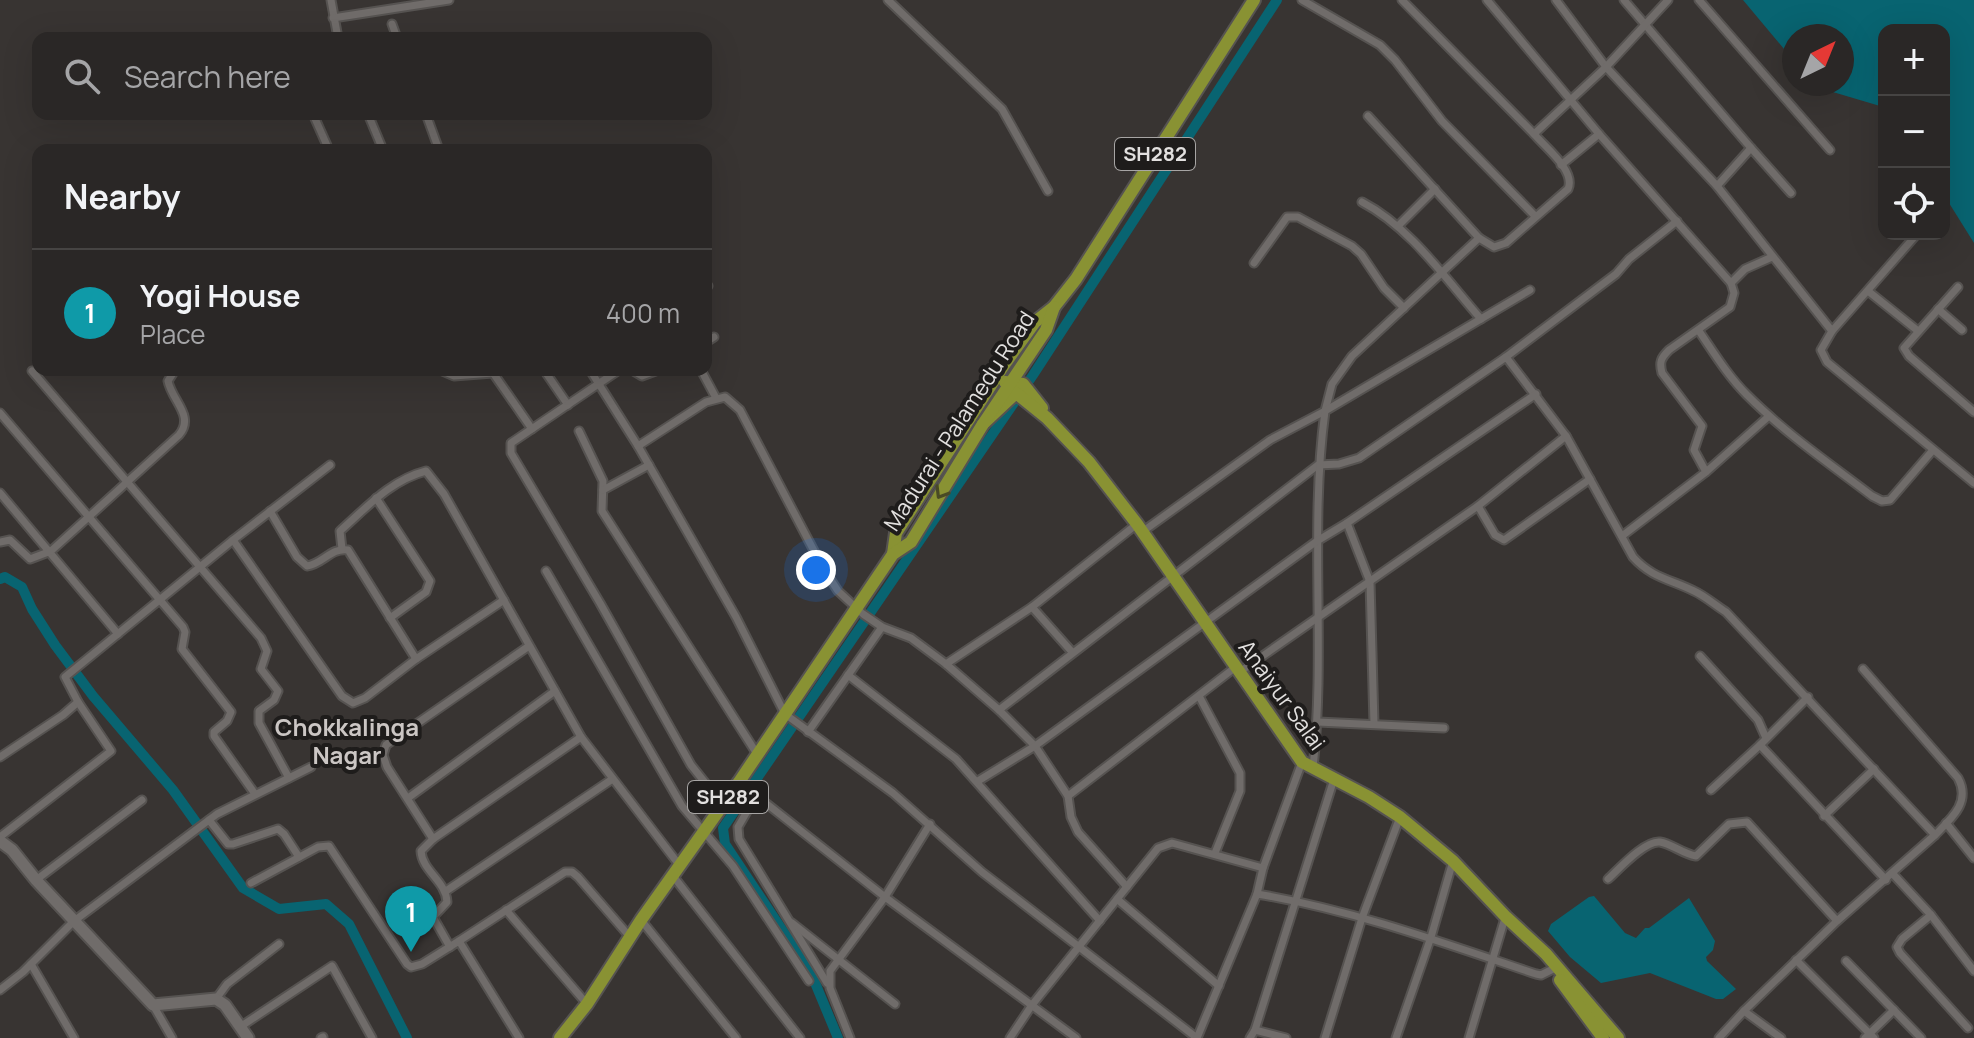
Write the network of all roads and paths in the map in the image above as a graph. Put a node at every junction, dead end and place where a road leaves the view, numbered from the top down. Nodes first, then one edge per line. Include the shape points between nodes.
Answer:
1 (331, 0) edge
2 (449, 0) edge
3 (888, 0) edge
4 (1254, 0) edge
5 (1302, 0) edge
6 (1402, 0) edge
7 (1487, 0) edge
8 (1556, 0) edge
9 (1624, 0) edge
10 (1668, 0) edge
11 (1699, 0) edge
12 (333, 18) junction
13 (392, 24) dead end
14 (1644, 27) junction
15 (336, 32) edge
16 (395, 32) edge
17 (1606, 67) junction
18 (1569, 100) junction
19 (1368, 116) dead end
20 (316, 120) edge
21 (370, 120) edge
22 (428, 120) edge
23 (1534, 134) junction
24 (1599, 134) junction
25 (326, 144) edge
26 (380, 144) edge
27 (437, 144) edge
28 (1751, 148) junction
29 (1830, 150) dead end
30 (1561, 165) junction
31 (1717, 186) junction
32 (1435, 189) junction
33 (1048, 191) dead end
34 (1791, 193) dead end
35 (1362, 202) dead end
36 (1535, 216) junction
37 (1677, 221) junction
38 (1398, 226) junction
39 (1479, 238) junction
40 (1912, 240) edge
41 (1772, 257) junction
42 (1254, 263) dead end
43 (1441, 273) junction
44 (1731, 283) junction
45 (1958, 287) dead end
46 (1530, 290) dead end
47 (1868, 291) junction
48 (1054, 307) junction
49 (1404, 308) junction
50 (1938, 309) junction
51 (1481, 319) junction
52 (1962, 330) dead end
53 (1699, 331) junction
54 (1832, 331) junction
55 (1918, 331) junction
56 (1506, 357) junction
57 (1004, 365) junction
58 (36, 376) edge
59 (171, 376) edge
60 (495, 376) edge
61 (548, 376) edge
62 (594, 376) edge
63 (611, 376) edge
64 (704, 376) edge
65 (993, 382) junction
66 (599, 385) junction
67 (1020, 389) junction
68 (1536, 394) junction
69 (716, 398) junction
70 (568, 405) junction
71 (1325, 411) junction
72 (1974, 412) edge
73 (0, 413) edge
74 (1769, 416) junction
75 (532, 429) junction
76 (579, 431) dead end
77 (1566, 436) junction
78 (638, 446) junction
79 (950, 449) junction
80 (1933, 450) junction
81 (962, 458) junction
82 (330, 465) dead end
83 (649, 465) junction
84 (1318, 465) junction
85 (1706, 472) junction
86 (1590, 479) junction
87 (127, 482) junction
88 (1974, 483) edge
89 (603, 490) junction
90 (0, 493) edge
91 (376, 498) junction
92 (1478, 506) junction
93 (270, 511) junction
94 (87, 517) junction
95 (1347, 523) junction
96 (1140, 528) junction
97 (1622, 536) junction
98 (233, 540) junction
99 (1317, 541) junction
100 (0, 542) edge
101 (342, 549) junction
102 (51, 551) junction
103 (893, 554) junction
104 (200, 567) junction
105 (546, 571) dead end
106 (1172, 574) junction
107 (1370, 582) junction
108 (159, 600) junction
109 (504, 600) junction
110 (1032, 607) junction
111 (860, 611) junction
112 (1320, 615) junction
113 (390, 618) junction
114 (1204, 622) junction
115 (878, 624) junction
116 (118, 634) junction
117 (529, 646) junction
118 (1072, 652) junction
119 (1700, 656) dead end
120 (416, 659) junction
121 (946, 664) junction
122 (1239, 668) junction
123 (1863, 669) dead end
124 (848, 675) junction
125 (555, 691) junction
126 (1199, 696) junction
127 (1808, 697) junction
128 (78, 702) junction
129 (999, 710) junction
130 (785, 715) junction
131 (1318, 722) junction
132 (1374, 724) junction
133 (1444, 728) dead end
134 (808, 732) junction
135 (581, 737) junction
136 (1763, 742) junction
137 (1035, 746) junction
138 (757, 754) junction
139 (0, 757) edge
140 (1302, 762) junction
141 (311, 767) dead end
142 (1874, 769) junction
143 (1313, 770) junction
144 (289, 778) junction
145 (1334, 779) junction
146 (611, 780) junction
147 (978, 781) junction
148 (739, 782) junction
149 (1711, 790) dead end
150 (255, 794) junction
151 (756, 796) junction
152 (1068, 796) junction
153 (408, 798) junction
154 (142, 800) dead end
155 (722, 804) junction
156 (1824, 816) junction
157 (1400, 817) junction
158 (1946, 823) junction
159 (930, 824) junction
160 (202, 825) junction
161 (704, 831) junction
162 (1935, 835) junction
163 (0, 839) edge
164 (433, 839) junction
165 (1215, 853) junction
166 (299, 857) junction
167 (1974, 858) edge
168 (1453, 861) junction
169 (1263, 868) junction
170 (676, 871) junction
171 (1893, 874) junction
172 (1608, 879) dead end
173 (36, 880) junction
174 (1886, 880) junction
175 (251, 883) dead end
176 (1127, 887) junction
177 (446, 891) junction
178 (1257, 894) junction
179 (885, 897) junction
180 (1117, 899) junction
181 (1295, 900) junction
182 (506, 910) junction
183 (1931, 915) junction
184 (1506, 917) junction
185 (1362, 918) junction
186 (787, 919) junction
187 (641, 920) junction
188 (74, 921) junction
189 (1100, 921) junction
190 (1837, 921) junction
191 (630, 937) junction
192 (1431, 937) junction
193 (459, 941) junction
194 (279, 944) dead end
195 (1533, 944) junction
196 (450, 947) junction
197 (1079, 948) junction
198 (838, 958) junction
199 (1494, 960) junction
200 (1796, 960) junction
201 (1846, 961) dead end
202 (31, 964) junction
203 (1553, 969) junction
204 (1974, 971) edge
205 (809, 981) dead end
206 (1219, 986) junction
207 (830, 988) junction
208 (0, 990) edge
209 (216, 999) junction
210 (587, 1004) junction
211 (895, 1004) dead end
212 (153, 1005) junction
213 (1032, 1005) junction
214 (1894, 1010) junction
215 (1744, 1011) junction
216 (240, 1027) junction
217 (1968, 1028) dead end
218 (1255, 1030) junction
219 (1601, 1033) edge
220 (1869, 1036) edge
221 (74, 1038) edge
222 (172, 1038) edge
223 (248, 1038) edge
224 (372, 1038) edge
225 (519, 1038) edge
226 (560, 1038) edge
227 (736, 1038) edge
228 (800, 1038) edge
229 (850, 1038) edge
230 (1010, 1038) edge
231 (1076, 1038) edge
232 (1197, 1038) edge
233 (1250, 1038) edge
234 (1286, 1038) edge
235 (1325, 1038) edge
236 (1396, 1038) edge
237 (1469, 1038) edge
238 (1618, 1038) edge
239 (1719, 1038) edge
240 (1781, 1038) edge
241 (1921, 1038) edge

1 - 12 street
2 - 12 street
3 - 33 street via 1002,109
4 - 48 main road, Madurai - Palamedu Road / SH282
5 - 36 street via 1380,45 1442,121
6 - 23 street
7 - 18 street
8 - 17 street
9 - 14 street
10 - 14 street
11 - 29 street
12 - 15 street
13 - 16 street
14 - 17 street
14 - 28 street
17 - 18 street
17 - 31 street
18 - 23 street
18 - 24 street
19 - 32 street
20 - 25 street
21 - 26 street
22 - 27 street
23 - 30 street
24 - 30 street
24 - 37 street
28 - 31 street
28 - 34 street
30 - 36 street via 1570,186
31 - 41 street
32 - 38 street
32 - 39 street
35 - 38 street
36 - 39 street via 1501,246
37 - 44 street
37 - 56 street
38 - 43 street
39 - 43 street
40 - 47 street
41 - 44 street via 1745,269
41 - 54 street
42 - 49 street via 1283,222 1298,217 1361,254
43 - 49 street
43 - 51 street
44 - 53 street via 1730,307
45 - 50 street
46 - 51 street
47 - 54 street
47 - 55 street
48 - 57 main road, Madurai - Palamedu Road / SH282 via 1035,322
48 - 67 main road, Madurai - Palamedu Road / SH282
49 - 71 street via 1339,372
50 - 52 street
50 - 55 street
51 - 71 street
53 - 74 street via 1726,371
53 - 85 street via 1669,350 1660,364 1702,426 1694,450
54 - 80 street via 1821,350 1827,362
55 - 72 street via 1905,352
56 - 68 street
56 - 84 street via 1359,458
57 - 65 main road, Madurai - Palamedu Road / SH282
57 - 67 main road, Anaiyur Salai
58 - 87 street
59 - 87 street via 168,381 185,417 183,430
60 - 75 street
61 - 70 street
62 - 66 street
63 - 66 street
64 - 69 street
65 - 67 main road
65 - 79 main road, Madurai - Palamedu Road / SH282
66 - 70 street
66 - 78 street
67 - 81 main road, Madurai - Palamedu Road / SH282 via 983,424
67 - 96 main road, Anaiyur Salai via 1089,462
68 - 77 street
68 - 95 street
69 - 78 street
69 - 111 street via 725,397 740,410 829,580
70 - 75 street
71 - 84 street
71 - 96 street via 1270,440
73 - 94 street
74 - 80 street via 1882,501 1898,494
74 - 85 street
75 - 155 street via 511,443 511,453 691,765
76 - 89 street via 600,472
77 - 86 street
77 - 92 street
78 - 83 street
79 - 81 main road
79 - 103 main road, Madurai - Palamedu Road / SH282 via 896,533
80 - 88 street
81 -> 103 main road, Madurai - Palamedu Road / SH282 via 911,542
82 - 93 street
83 - 89 street
83 - 130 street
84 - 99 street
84 - 106 street
85 - 97 street
86 - 92 street via 1504,540 1495,535
86 - 97 street
87 - 94 street
87 - 104 street
89 - 138 street via 600,502 606,517
90 - 102 street
91 - 101 street via 340,531
91 - 109 street via 426,471
91 - 113 street via 430,581 426,592
92 - 107 street
93 - 98 street
93 - 101 street via 307,566
94 - 102 street
94 - 108 street
95 - 99 street
95 - 107 street
96 - 106 main road, Anaiyur Salai
96 - 110 street
97 - 127 street via 1651,574 1699,593 1726,612
98 - 104 street
98 - 120 street via 348,701 358,702
99 - 112 street
99 - 114 street
100 - 102 street via 10,540 30,559
101 - 113 street via 354,557
102 - 116 street
103 - 111 main road, Madurai - Palamedu Road / SH282
104 - 108 street
104 - 144 street via 265,646 261,669 278,691 257,717
105 - 161 street via 668,783
106 - 114 main road, Anaiyur Salai
106 - 118 street
107 - 112 street
107 - 132 street
108 - 116 street
108 - 150 street via 183,627 184,653 231,712 214,736
109 - 117 street
109 - 120 street
110 - 118 street
110 - 121 street
111 - 115 street
111 - 130 main road, Madurai - Palamedu Road / SH282
112 - 122 street
112 - 131 street
113 - 120 street
114 - 122 main road, Anaiyur Salai
114 - 137 street
115 - 121 street via 911,638
115 - 124 street
116 - 128 street via 65,677
117 - 125 street
117 - 153 street via 386,745 387,767
118 - 129 street
119 - 136 street via 1758,720
121 - 129 street
122 - 126 street
122 - 140 main road, Anaiyur Salai
123 - 158 street via 1964,789 1963,801
124 - 134 street
124 - 147 street via 938,743
125 - 135 street
125 - 153 street
126 - 152 street
126 - 165 street via 1240,773 1240,791
127 - 136 street
127 - 142 street
128 - 139 street
128 - 163 street via 111,751
129 - 137 street
130 - 134 street
130 - 138 main road, Madurai - Palamedu Road / SH282
131 - 132 street
131 - 143 street
132 - 133 street
134 - 159 street
135 - 146 street
135 - 164 street
136 - 149 street
136 - 156 street
137 - 147 street
137 - 152 street
138 - 148 main road, Madurai - Palamedu Road / SH282
140 - 143 main road, Anaiyur Salai
140 - 169 street
141 - 144 street
142 - 156 street
142 - 162 street
143 - 145 main road, Anaiyur Salai
144 - 150 street
145 - 157 main road, Anaiyur Salai
145 - 181 street
146 - 170 street
146 - 177 street
147 - 189 street
148 - 151 street
148 - 155 main road, Madurai - Palamedu Road / SH282
150 - 160 street
151 - 179 street
151 - 186 street via 737,832
152 - 176 street via 1078,832
153 - 164 street
154 - 173 street
155 - 161 main road, Madurai - Palamedu Road / SH282
156 - 174 street
157 - 168 main road, Anaiyur Salai
157 - 185 street
158 - 162 street
158 - 167 street
159 - 179 street
159 - 197 street
160 - 166 street via 228,844 278,829
160 - 188 street
161 - 170 main road, Madurai - Palamedu Road / SH282
161 - 205 street
162 - 171 street
163 - 173 main road
164 - 177 street via 420,855
165 - 169 street
165 - 176 street via 1164,844
166 - 175 street
166 - 196 street via 329,846 411,967
168 - 184 main road, Anaiyur Salai
168 - 192 street
169 - 178 street
170 - 187 main road, Madurai - Palamedu Road / SH282
170 - 228 street
171 - 174 street
171 - 183 street
172 - 190 street via 1649,843 1696,856 1729,824 1747,822
173 - 188 main road
174 - 190 street
176 - 180 street
177 - 196 street via 447,902 433,917
178 - 181 street
178 - 206 street
179 - 198 street
179 - 213 street
180 - 189 street
180 - 206 street
181 - 185 street
181 - 218 street
182 - 191 street via 558,875 572,872
182 - 193 street
182 - 210 street
183 - 204 street
183 - 217 street via 1897,947
184 - 195 main road, Anaiyur Salai
184 - 199 street
185 - 192 street
185 - 235 street
186 - 198 street
186 - 207 street
187 - 191 main road, Madurai - Palamedu Road / SH282
187 - 227 street
188 - 202 street
188 - 212 main road
189 - 197 street
190 - 200 street
191 - 210 main road, Madurai - Palamedu Road / SH282
192 - 199 street
192 - 236 street
193 - 196 street
193 - 225 street
194 - 209 street via 227,984
195 - 203 main road, Anaiyur Salai
195 - 219 main road, Anaiyur Salai via 1577,988
197 - 213 street
197 - 232 street
198 - 207 street via 830,971
198 - 211 street
199 - 203 street via 1541,975
199 - 237 street
200 - 215 street
200 - 220 street
201 - 214 street
202 - 208 street
202 - 221 street
203 - 219 main road, Anaiyur Salai
206 - 232 street
207 - 229 street
209 - 212 main road
209 - 216 main road
210 - 226 main road, Madurai - Palamedu Road / SH282
212 - 222 street
213 - 230 street
213 - 231 street
214 - 220 street
214 - 241 street
215 - 239 street
215 - 240 street
216 - 223 main road
216 - 224 street via 332,966
218 - 233 street
218 - 234 street
219 - 238 main road, Anaiyur Salai

